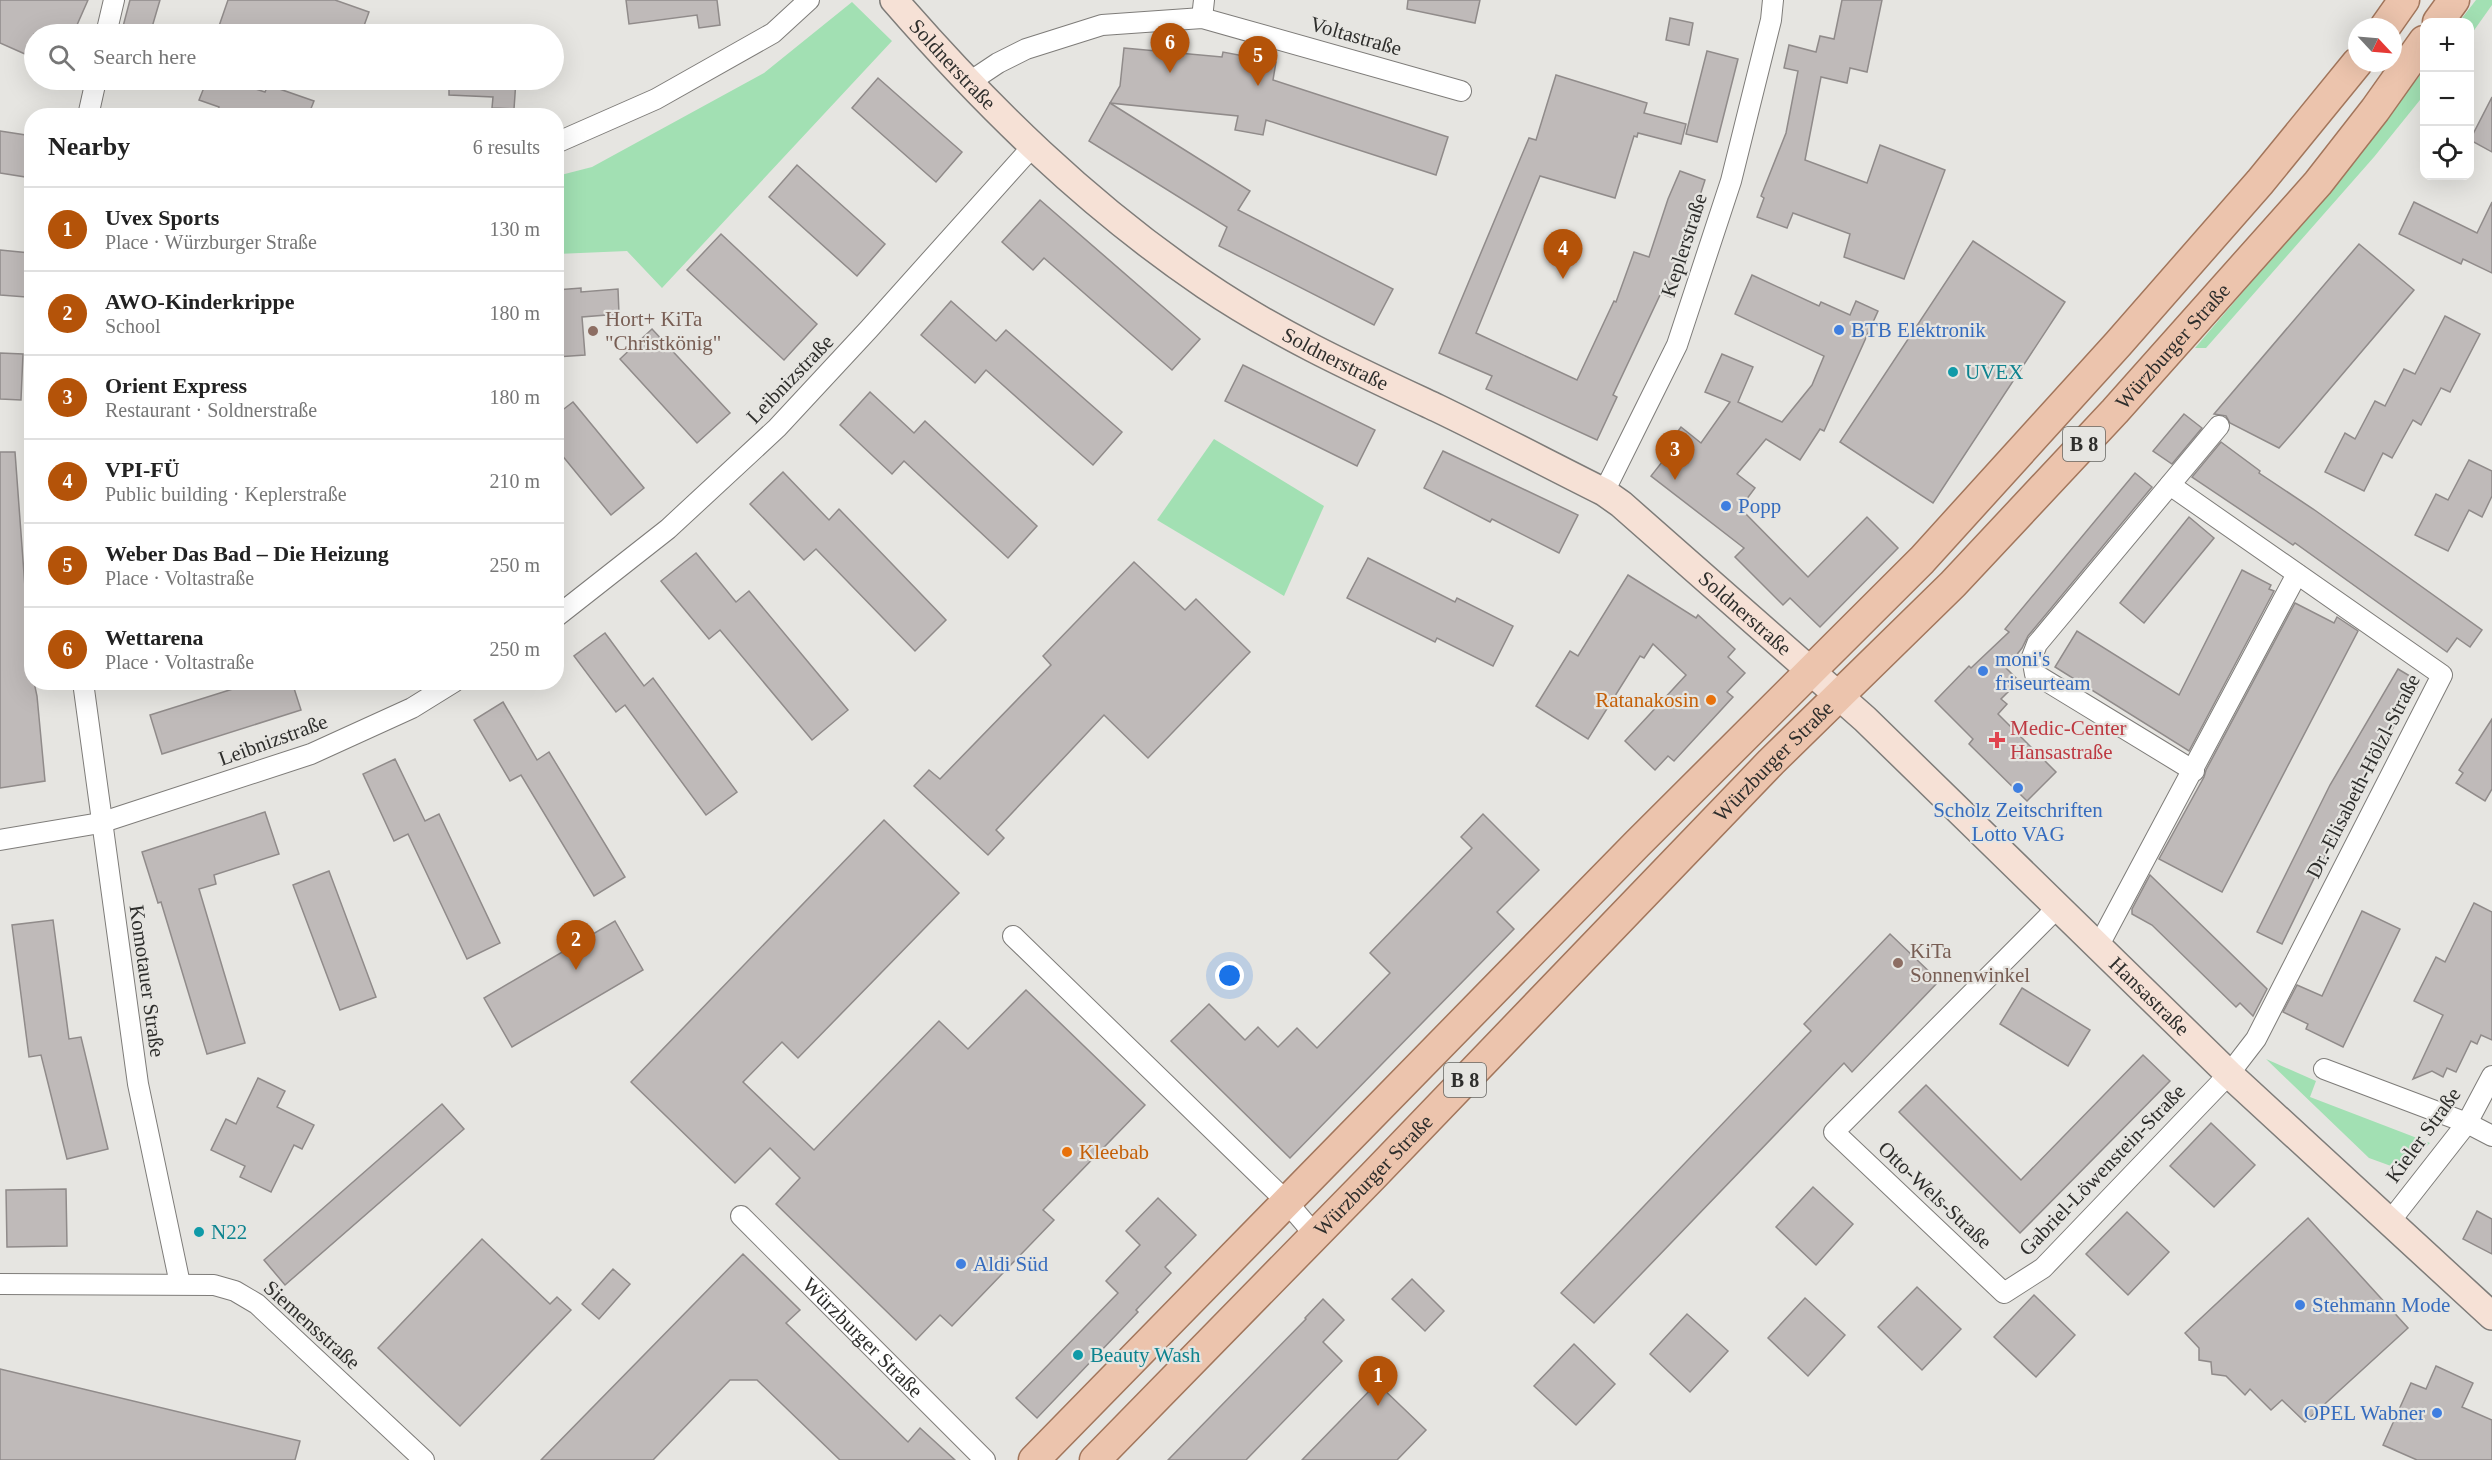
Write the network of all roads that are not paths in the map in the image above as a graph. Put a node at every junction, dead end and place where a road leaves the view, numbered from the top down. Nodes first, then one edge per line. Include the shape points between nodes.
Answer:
1 (114, 0) edge
2 (809, 0) edge
3 (894, 0) edge
4 (1773, 0) edge
5 (2404, 0) edge
6 (2454, 0) edge
7 (1203, 9) edge
8 (2391, 18) edge
9 (2441, 18) edge
10 (108, 24) edge
11 (2420, 47) edge
12 (2350, 72) edge
13 (968, 83) junction
14 (94, 90) edge
15 (1461, 91) dead end
16 (90, 108) edge
17 (564, 139) edge
18 (1032, 147) junction
19 (2219, 426) dead end
20 (2170, 485) junction
21 (1604, 492) junction
22 (2297, 573) junction
23 (564, 611) edge
24 (1810, 673) junction
25 (84, 690) edge
26 (441, 690) edge
27 (1839, 696) junction
28 (2194, 771) junction
29 (100, 823) junction
30 (0, 840) edge
31 (2059, 906) junction
32 (1013, 936) dead end
33 (2099, 945) junction
34 (2324, 1069) dead end
35 (2229, 1074) junction
36 (2492, 1076) edge
37 (2467, 1123) junction
38 (2492, 1136) edge
39 (1286, 1201) junction
40 (741, 1216) dead end
41 (2391, 1220) junction
42 (1316, 1235) junction
43 (0, 1284) edge
44 (180, 1284) junction
45 (2004, 1293) joint
46 (2492, 1316) edge
47 (424, 1460) edge
48 (985, 1460) edge
49 (1034, 1460) edge
50 (1095, 1460) edge

1 - 10 street
2 - 17 street via 773,33 656,99
3 - 13 street, Soldnerstraße
4 - 21 street, Keplerstraße via 1731,181 1677,345
5 - 8 main road
6 - 9 main road
7 - 13 street, Voltastraße via 1102,25 1026,49
7 - 15 street, Voltastraße
11 - 27 main road, Würzburger Straße / B 8 via 2318,183 2172,348 1953,584
12 - 24 main road, Würzburger Straße / B 8 via 2260,182 2110,353 1922,560
13 - 18 street, Soldnerstraße
14 - 16 street
18 - 21 street, Soldnerstraße via 1121,224 1240,307 1354,369
18 - 23 street, Leibnizstraße via 777,428 668,529
19 - 20 street
20 - 22 street
20 - 28 street via 2037,645 2032,657 2035,674
21 - 24 street, Soldnerstraße
22 - 28 street
22 - 35 street, Dr.-Elisabeth-Hölzl-Straße via 2442,675 2256,1039
24 - 27 street, Hansastraße
24 - 39 main road, Würzburger Straße / B 8
25 - 29 street, Komotauer Straße
26 - 29 street, Leibnizstraße via 412,708 311,754
27 - 31 street, Hansastraße
27 - 42 main road, Würzburger Straße / B 8 via 1763,770
28 - 33 street
29 - 30 street, Leibnizstraße
29 - 44 street, Komotauer Straße via 138,1084
31 - 33 street, Hansastraße
31 - 45 street, Otto-Wels-Straße via 1834,1132
32 - 39 street, Würzburger Straße
33 - 35 street, Hansastraße
34 - 37 street
35 - 41 street, Hansastraße
35 - 45 street, Gabriel-Löwenstein-Straße via 2043,1268
36 - 37 street, Kieler Straße
37 - 38 street
37 - 41 street, Kieler Straße
39 - 42 street
39 - 49 main road, Würzburger Straße / B 8
40 - 48 street, Würzburger Straße
41 - 46 street, Hansastraße
42 - 50 main road, Würzburger Straße / B 8
43 - 44 street, Siemensstraße
44 - 47 street, Siemensstraße via 214,1285 257,1304

